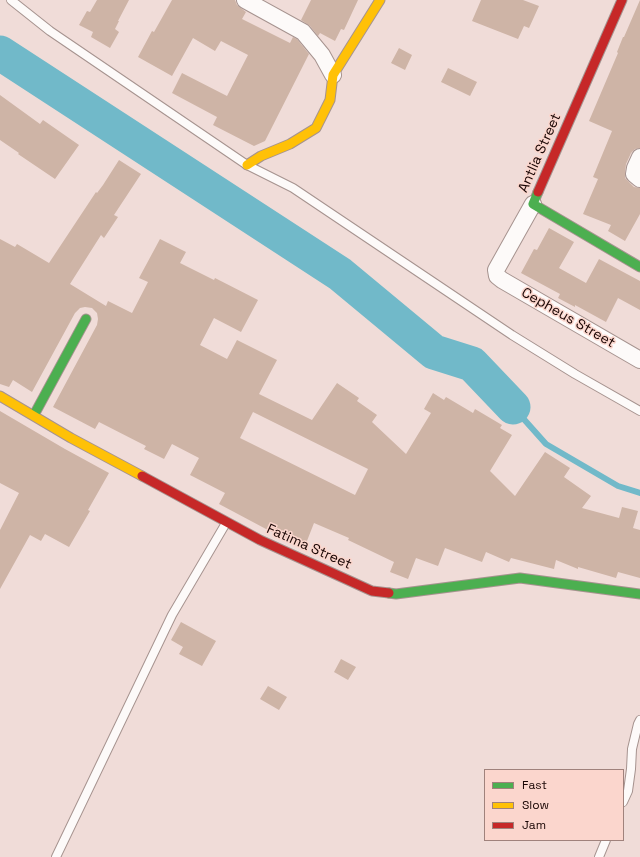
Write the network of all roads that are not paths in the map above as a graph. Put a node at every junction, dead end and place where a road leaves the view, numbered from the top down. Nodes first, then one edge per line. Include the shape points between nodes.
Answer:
1 (11, 0) edge
2 (245, 0) edge
3 (380, 0) edge
4 (622, 0) edge
5 (333, 75) junction
6 (640, 157) edge
7 (247, 165) junction
8 (640, 179) edge
9 (533, 204) junction
10 (640, 267) edge
11 (86, 320) dead end
12 (640, 360) edge
13 (0, 396) edge
14 (640, 411) edge
15 (34, 415) junction
16 (226, 522) junction
17 (640, 594) edge
18 (640, 720) edge
19 (624, 800) edge
20 (606, 841) edge
21 (56, 857) edge
22 (598, 857) edge

1 - 7 lane via 50,31
2 - 5 street via 303,32 322,55
3 - 5 street
4 - 9 street, Antlia Street
5 - 7 street via 330,100 316,128
6 - 8 street via 634,174
7 - 14 lane via 293,188 574,374
9 - 10 street, Antlia Street
9 - 12 street, Cepheus Street via 496,270 497,276
11 - 15 street
13 - 15 street, Fatima Street
15 - 16 street, Fatima Street via 71,438
16 - 17 street, Fatima Street via 372,591 396,594 520,578
16 - 21 lane via 172,615
18 - 19 lane via 632,749 628,791
20 - 22 lane

